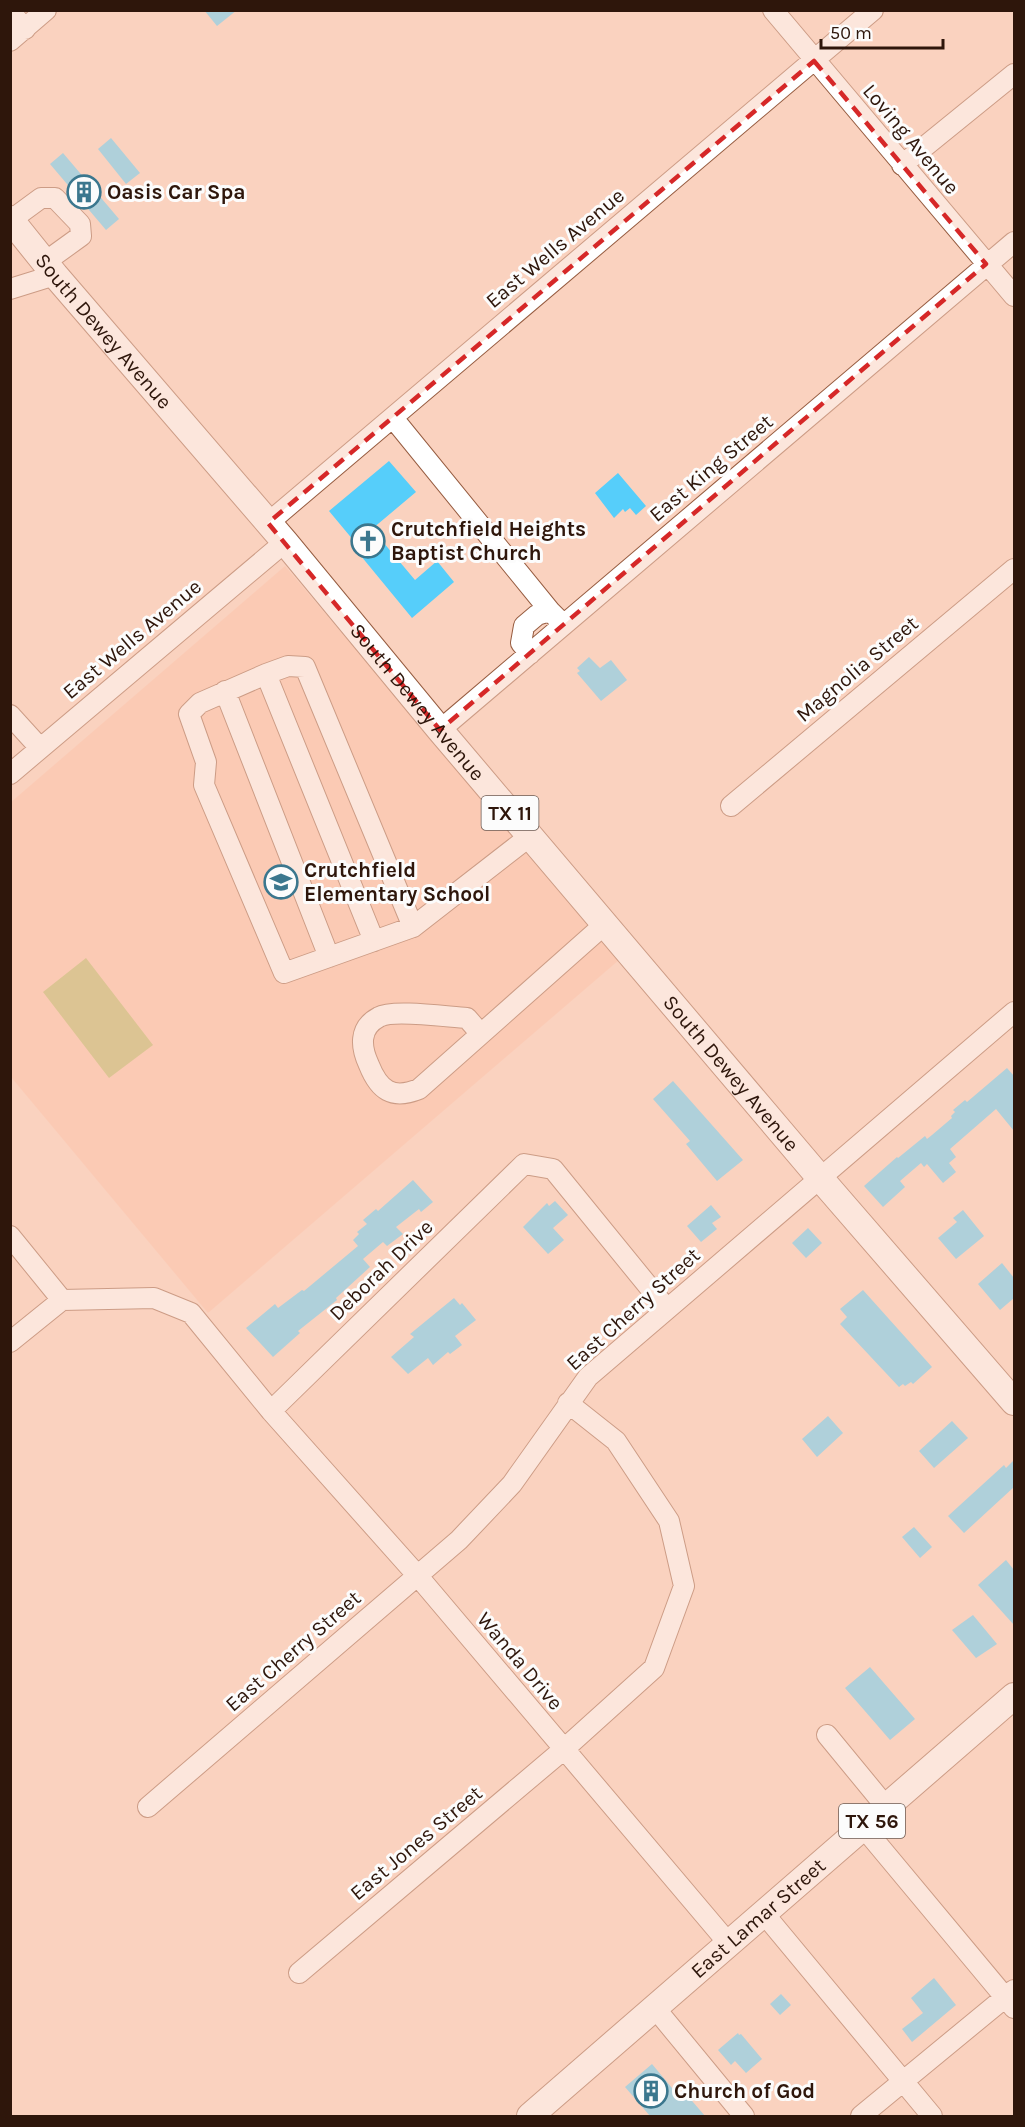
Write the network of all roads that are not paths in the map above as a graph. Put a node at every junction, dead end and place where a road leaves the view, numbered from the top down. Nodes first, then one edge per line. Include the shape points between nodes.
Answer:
1 (46, 10) edge
2 (773, 10) edge
3 (873, 10) edge
4 (10, 11) edge
5 (18, 35) edge
6 (814, 61) junction
7 (1014, 74) edge
8 (902, 165) junction
9 (11, 220) edge
10 (1014, 242) edge
11 (986, 264) junction
12 (50, 268) junction
13 (10, 288) edge
14 (1014, 296) edge
15 (393, 418) junction
16 (268, 523) junction
17 (285, 542) junction
18 (1014, 569) edge
19 (557, 618) junction
20 (266, 674) junction
21 (225, 691) junction
22 (10, 715) edge
23 (440, 730) junction
24 (40, 748) junction
25 (10, 774) edge
26 (731, 807) dead end
27 (530, 836) junction
28 (605, 924) junction
29 (413, 927) junction
30 (374, 941) junction
31 (329, 957) junction
32 (1012, 1021) edge
33 (480, 1033) junction
34 (820, 1178) junction
35 (10, 1236) edge
36 (62, 1300) junction
37 (667, 1309) junction
38 (10, 1342) edge
39 (1012, 1394) edge
40 (568, 1403) junction
41 (271, 1411) junction
42 (417, 1575) junction
43 (1014, 1696) edge
44 (826, 1735) dead end
45 (563, 1750) junction
46 (148, 1807) dead end
47 (887, 1808) junction
48 (864, 1828) junction
49 (765, 1915) junction
50 (730, 1945) junction
51 (299, 1973) dead end
52 (1011, 1998) edge
53 (656, 2008) junction
54 (903, 2082) junction
55 (530, 2116) edge
56 (744, 2116) edge
57 (861, 2116) edge
58 (932, 2116) edge

1 - 5 street
2 - 6 street, Loving Avenue
3 - 6 street, East Wells Avenue
4 - 5 street
6 - 8 street, Loving Avenue
6 - 15 street, East Wells Avenue
7 - 8 street
8 - 11 street, Loving Avenue
9 - 12 main road, South Dewey Avenue / TX 11
9 - 12 street via 41,198 55,198 80,224 81,236
10 - 11 street, East King Street
11 - 14 street, Loving Avenue
11 - 19 street, East King Street
12 - 13 street
12 - 16 main road, South Dewey Avenue / TX 11
15 - 16 street, East Wells Avenue
15 - 19 street
16 - 17 main road, South Dewey Avenue / TX 11
17 - 23 main road, South Dewey Avenue / TX 11
17 - 24 street, East Wells Avenue
18 - 26 street, Magnolia Street
19 - 23 street, East King Street via 530,654
20 - 21 street
20 - 29 street via 288,666 305,667
20 - 30 street
21 - 31 street
21 - 31 street via 200,703 189,714 206,762 204,785 284,974
22 - 24 street
23 - 27 main road, South Dewey Avenue / TX 11
24 - 25 street, East Wells Avenue
27 - 28 main road, South Dewey Avenue / TX 11
27 - 29 street
28 - 33 street
28 - 34 main road, South Dewey Avenue / TX 11
29 - 30 street
30 - 31 street
32 - 34 street, East Cherry Street
33 - 33 street via 419,1089 407,1094 394,1094 375,1081 362,1051 367,1027 379,1017 392,1014 467,1018
34 - 37 street, East Cherry Street
34 - 39 main road, South Dewey Avenue / TX 11
35 - 36 street
36 - 38 street
36 - 41 street, Wanda Drive via 154,1298 190,1312
37 - 40 street, East Cherry Street via 588,1377
37 - 41 street, Deborah Drive via 553,1169 524,1164
40 - 42 street, East Cherry Street via 512,1484 459,1540
40 - 45 street, East Jones Street via 616,1442 669,1521 684,1586 654,1668
41 - 42 street, Wanda Drive
42 - 45 street, Wanda Drive
42 - 46 street, East Cherry Street
43 - 47 main road, East Lamar Street / TX 56
44 - 47 street
45 - 50 street, Wanda Drive
45 - 51 street, East Jones Street
47 - 48 main road, East Lamar Street / TX 56
48 - 49 main road, East Lamar Street / TX 56
48 - 52 street
49 - 50 main road, East Lamar Street / TX 56
49 - 54 street
50 - 53 main road, East Lamar Street / TX 56
52 - 54 street
53 - 55 main road, East Lamar Street / TX 56
53 - 56 street
54 - 57 street
54 - 58 street

